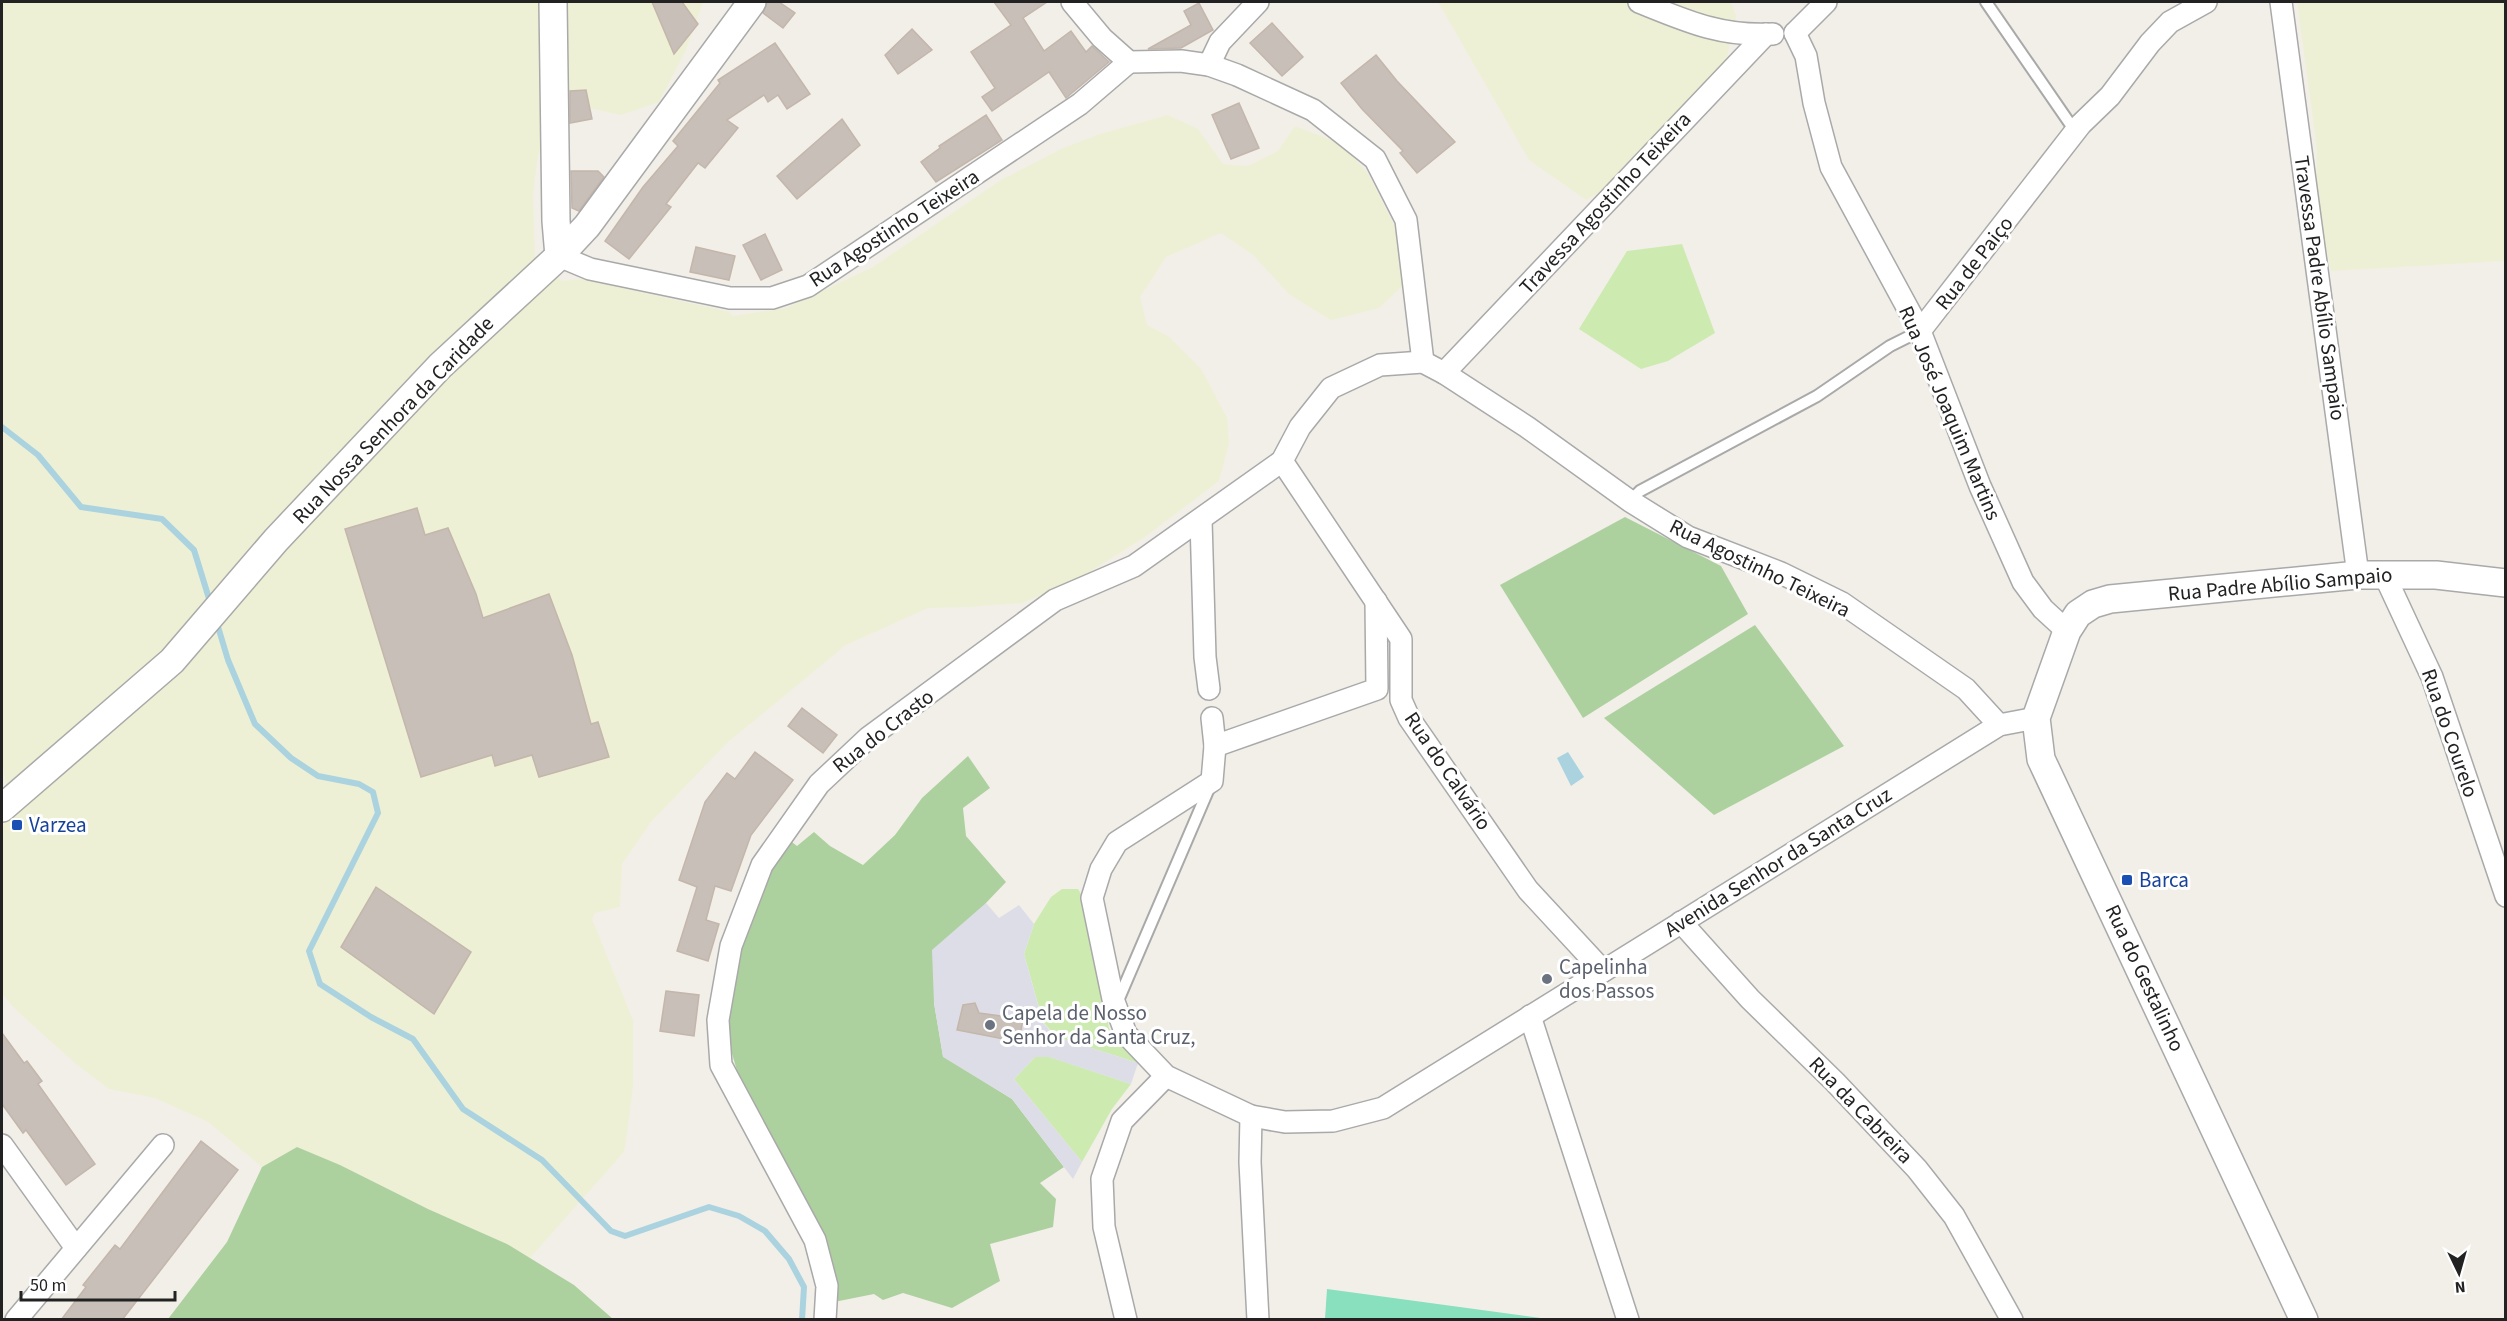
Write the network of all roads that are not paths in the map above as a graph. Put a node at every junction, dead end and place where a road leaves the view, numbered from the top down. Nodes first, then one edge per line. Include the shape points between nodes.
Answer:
1 (553, 2) edge
2 (752, 2) edge
3 (1072, 2) edge
4 (1258, 2) edge
5 (1639, 2) edge
6 (1826, 2) edge
7 (1986, 2) edge
8 (2206, 2) edge
9 (2281, 2) edge
10 (1795, 33) junction
11 (1766, 34) junction
12 (1129, 62) junction
13 (1209, 65) junction
14 (2075, 132) junction
15 (559, 256) junction
16 (1920, 331) junction
17 (1423, 362) junction
18 (1444, 373) junction
19 (1282, 460) junction
20 (1630, 501) junction
21 (1201, 520) junction
22 (2371, 574) junction
23 (2505, 583) edge
24 (1376, 599) junction
25 (2067, 631) junction
26 (1209, 689) dead end
27 (2036, 717) junction
28 (1212, 718) dead end
29 (1999, 725) junction
30 (1215, 746) junction
31 (1212, 781) junction
32 (2, 808) edge
33 (2505, 896) edge
34 (1681, 922) junction
35 (1603, 971) junction
36 (1115, 1006) junction
37 (1530, 1016) junction
38 (1166, 1076) junction
39 (1251, 1116) junction
40 (2, 1145) edge
41 (163, 1145) dead end
42 (76, 1248) junction
43 (16, 1320) edge
44 (825, 1320) edge
45 (1126, 1320) edge
46 (1258, 1320) edge
47 (1628, 1320) edge
48 (2013, 1320) edge
49 (2304, 1320) edge

1 - 15 street
2 - 15 street, Rua Nossa Senhora da Caridade via 587,226
3 - 12 street via 1102,38
4 - 13 street via 1220,42
5 - 11 street via 1699,26
6 - 10 street
7 - 14 lane
8 - 14 street, Rua de Paiço via 2170,22
9 - 22 street, Travessa Padre Abílio Sampaio
10 - 11 street
10 - 16 street, Rua José Joaquim Martins via 1806,56 1831,167
11 - 18 street, Travessa Agostinho Teixeira
12 - 13 street
12 - 15 street, Rua Agostinho Teixeira via 1080,104 808,286 772,298 730,298 590,269
13 - 17 street via 1313,110 1375,159 1406,220
14 - 16 street, Rua de Paiço
15 - 32 street, Rua Nossa Senhora da Caridade via 440,366 276,540 172,662
16 - 20 lane, Rua de Paiço via 1890,346 1817,396 1640,490
16 - 25 street, Rua José Joaquim Martins via 1980,486 2023,582 2043,609
17 - 18 street, Rua Agostinho Teixeira
17 - 19 street, Rua do Crasto via 1380,365 1331,388 1300,427
18 - 20 street, Rua Agostinho Teixeira
19 - 21 street, Rua do Crasto
19 - 24 street, Rua do Calvário
20 - 29 street, Rua Agostinho Teixeira via 1688,537 1781,573 1842,603 1966,689
21 - 26 street
21 - 44 street, Rua do Crasto via 1134,566 1055,600 868,738 819,784 762,865 731,946 718,1020 721,1065 815,1240 827,1286
22 - 23 street, Rua Padre Abílio Sampaio via 2466,577
22 - 25 street, Rua Padre Abílio Sampaio via 2110,599 2078,614
22 - 33 street, Rua do Courelo via 2432,677
24 - 30 street via 1377,689
24 - 35 street, Rua do Calvário via 1401,639 1401,700 1409,718 1528,890
25 - 27 street, Rua do Gestalinho
27 - 29 street, Avenida Senhor da Santa Cruz
27 - 49 street, Rua do Gestalinho via 2041,759
28 - 30 street
29 - 34 street, Avenida Senhor da Santa Cruz
30 - 31 street
31 - 36 lane
31 - 36 street via 1117,842 1101,869 1092,898
34 - 35 street, Avenida Senhor da Santa Cruz
34 - 48 street, Rua da Cabreira via 1750,999 1917,1168 1954,1216
35 - 37 street, Avenida Senhor da Santa Cruz
36 - 38 street via 1126,1034
37 - 39 street, Avenida Senhor da Santa Cruz via 1383,1108 1333,1120 1285,1122
37 - 47 street
38 - 39 street, Avenida Senhor da Santa Cruz
38 - 45 street via 1122,1121 1102,1179 1104,1227
39 - 46 street
40 - 42 street
41 - 42 street
42 - 43 street

